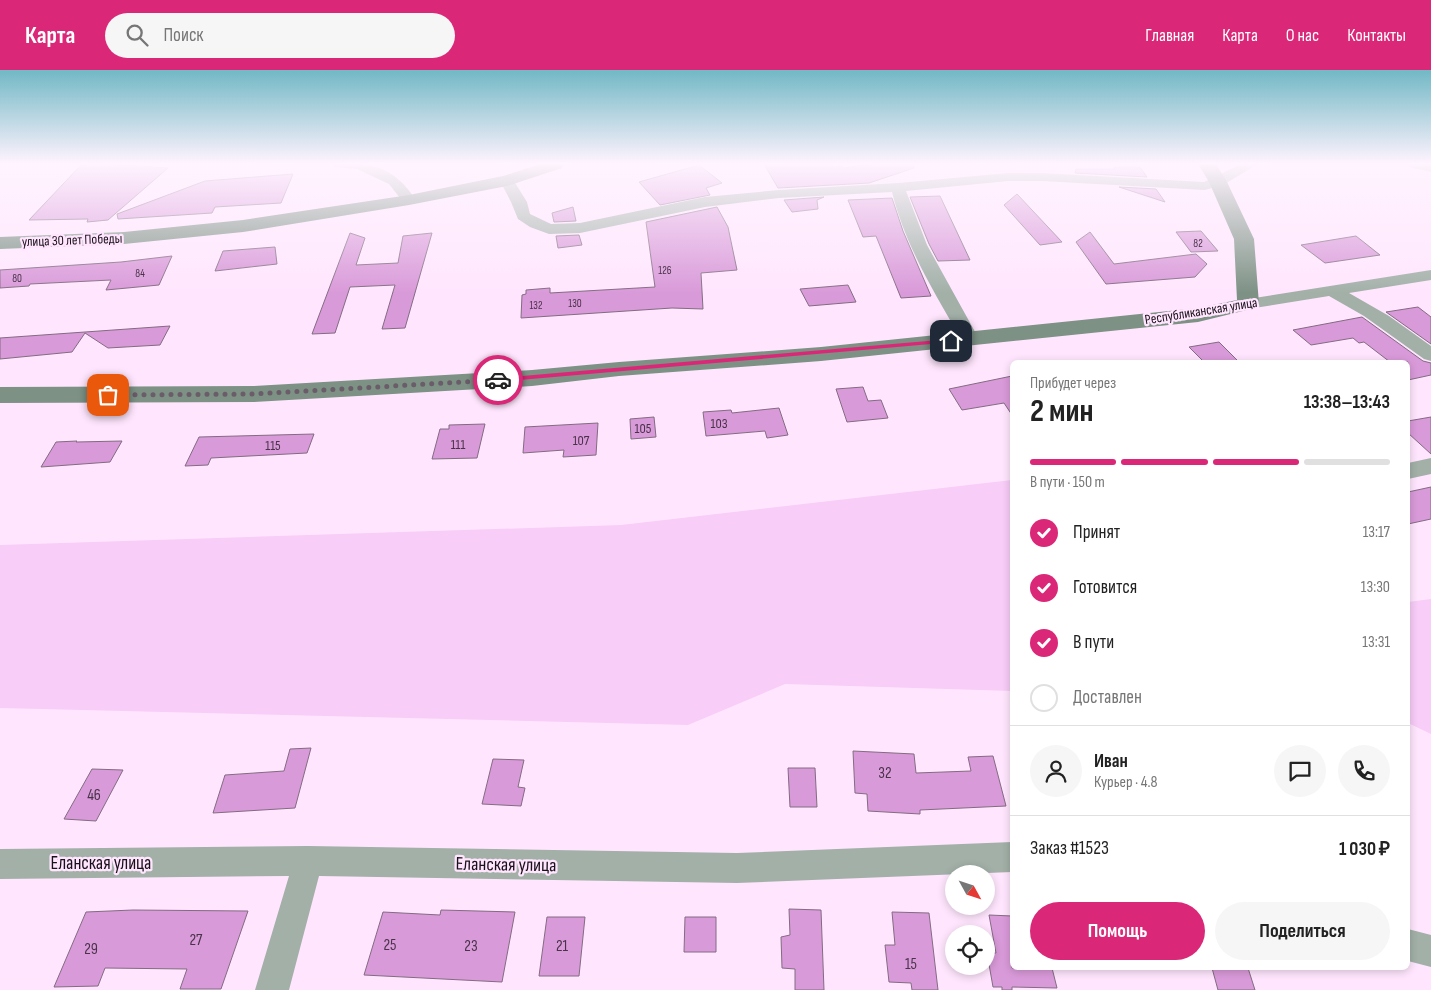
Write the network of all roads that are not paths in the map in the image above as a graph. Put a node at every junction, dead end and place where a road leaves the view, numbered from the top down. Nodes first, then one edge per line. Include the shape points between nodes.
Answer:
1 (365, 207) edge
2 (520, 207) edge
3 (681, 207) edge
4 (903, 207) edge
5 (1229, 207) edge
6 (0, 243) edge
7 (1431, 275) edge
8 (1331, 291) junction
9 (1248, 304) junction
10 (970, 339) junction
11 (1431, 355) edge
12 (0, 396) edge
13 (1431, 466) edge
14 (1410, 471) edge
15 (1010, 857) edge
16 (308, 862) junction
17 (0, 864) edge
18 (1410, 946) edge
19 (1431, 951) edge
20 (272, 990) edge

1 - 6 street, улица 30 лет Победы via 243,226 124,238
2 - 3 street via 523,216 548,229 580,228
4 - 10 street via 926,261
5 - 9 street via 1244,239
7 - 8 street, Республиканская улица
8 - 9 street, Республиканская улица
8 - 11 street via 1384,320
9 - 10 street, Республиканская улица via 1198,315
10 - 12 street, Республиканская улица via 522,379 254,394
13 - 14 street
15 - 16 street, Еланская улица via 737,868
16 - 17 street, Еланская улица
16 - 20 street
18 - 19 street

